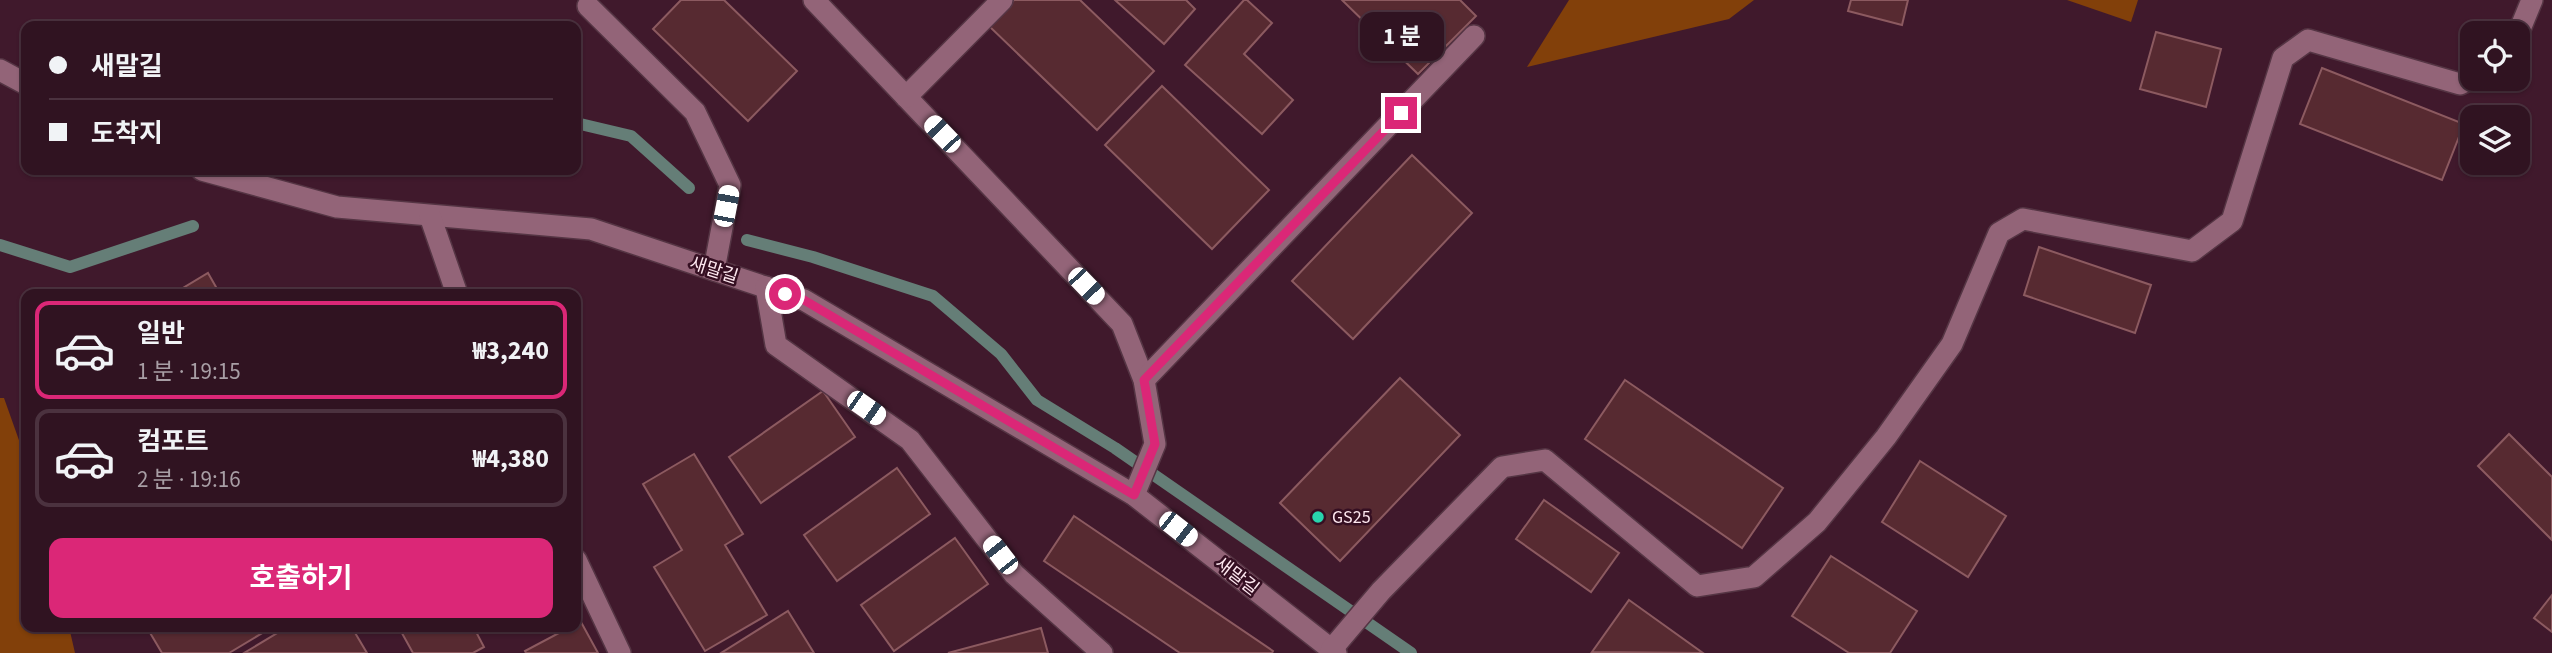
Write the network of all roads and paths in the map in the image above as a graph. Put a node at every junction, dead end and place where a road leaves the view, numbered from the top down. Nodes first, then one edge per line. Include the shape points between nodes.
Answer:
1 (814, 0) edge
2 (1002, 0) edge
3 (2532, 0) edge
4 (588, 6) dead end
5 (2523, 21) edge
6 (1474, 36) dead end
7 (0, 69) edge
8 (21, 81) edge
9 (2460, 84) edge
10 (906, 97) junction
11 (220, 175) edge
12 (430, 215) junction
13 (713, 270) junction
14 (766, 288) junction
15 (455, 289) edge
16 (1144, 380) junction
17 (1135, 493) junction
18 (581, 571) edge
19 (1334, 651) edge
20 (620, 653) edge
21 (1102, 653) edge

1 - 10 street
2 - 10 street
3 - 5 street
4 - 13 street via 695,112 730,185
6 - 16 street
7 - 8 street
9 - 19 street via 2308,40 2283,58 2232,221 2192,251 2023,219 2000,233 1952,344 1886,438 1817,522 1754,577 1697,586 1545,460 1502,467 1381,590
10 - 16 street via 1122,324
11 - 12 street, 새말길 via 337,207
12 - 13 street, 새말길 via 591,229
12 - 15 street
13 - 14 street, 새말길
14 - 17 street, 새말길 via 804,300
14 - 21 street via 776,345 910,440 1014,574
16 - 17 street via 1155,444
17 - 19 street, 새말길
18 - 20 street

